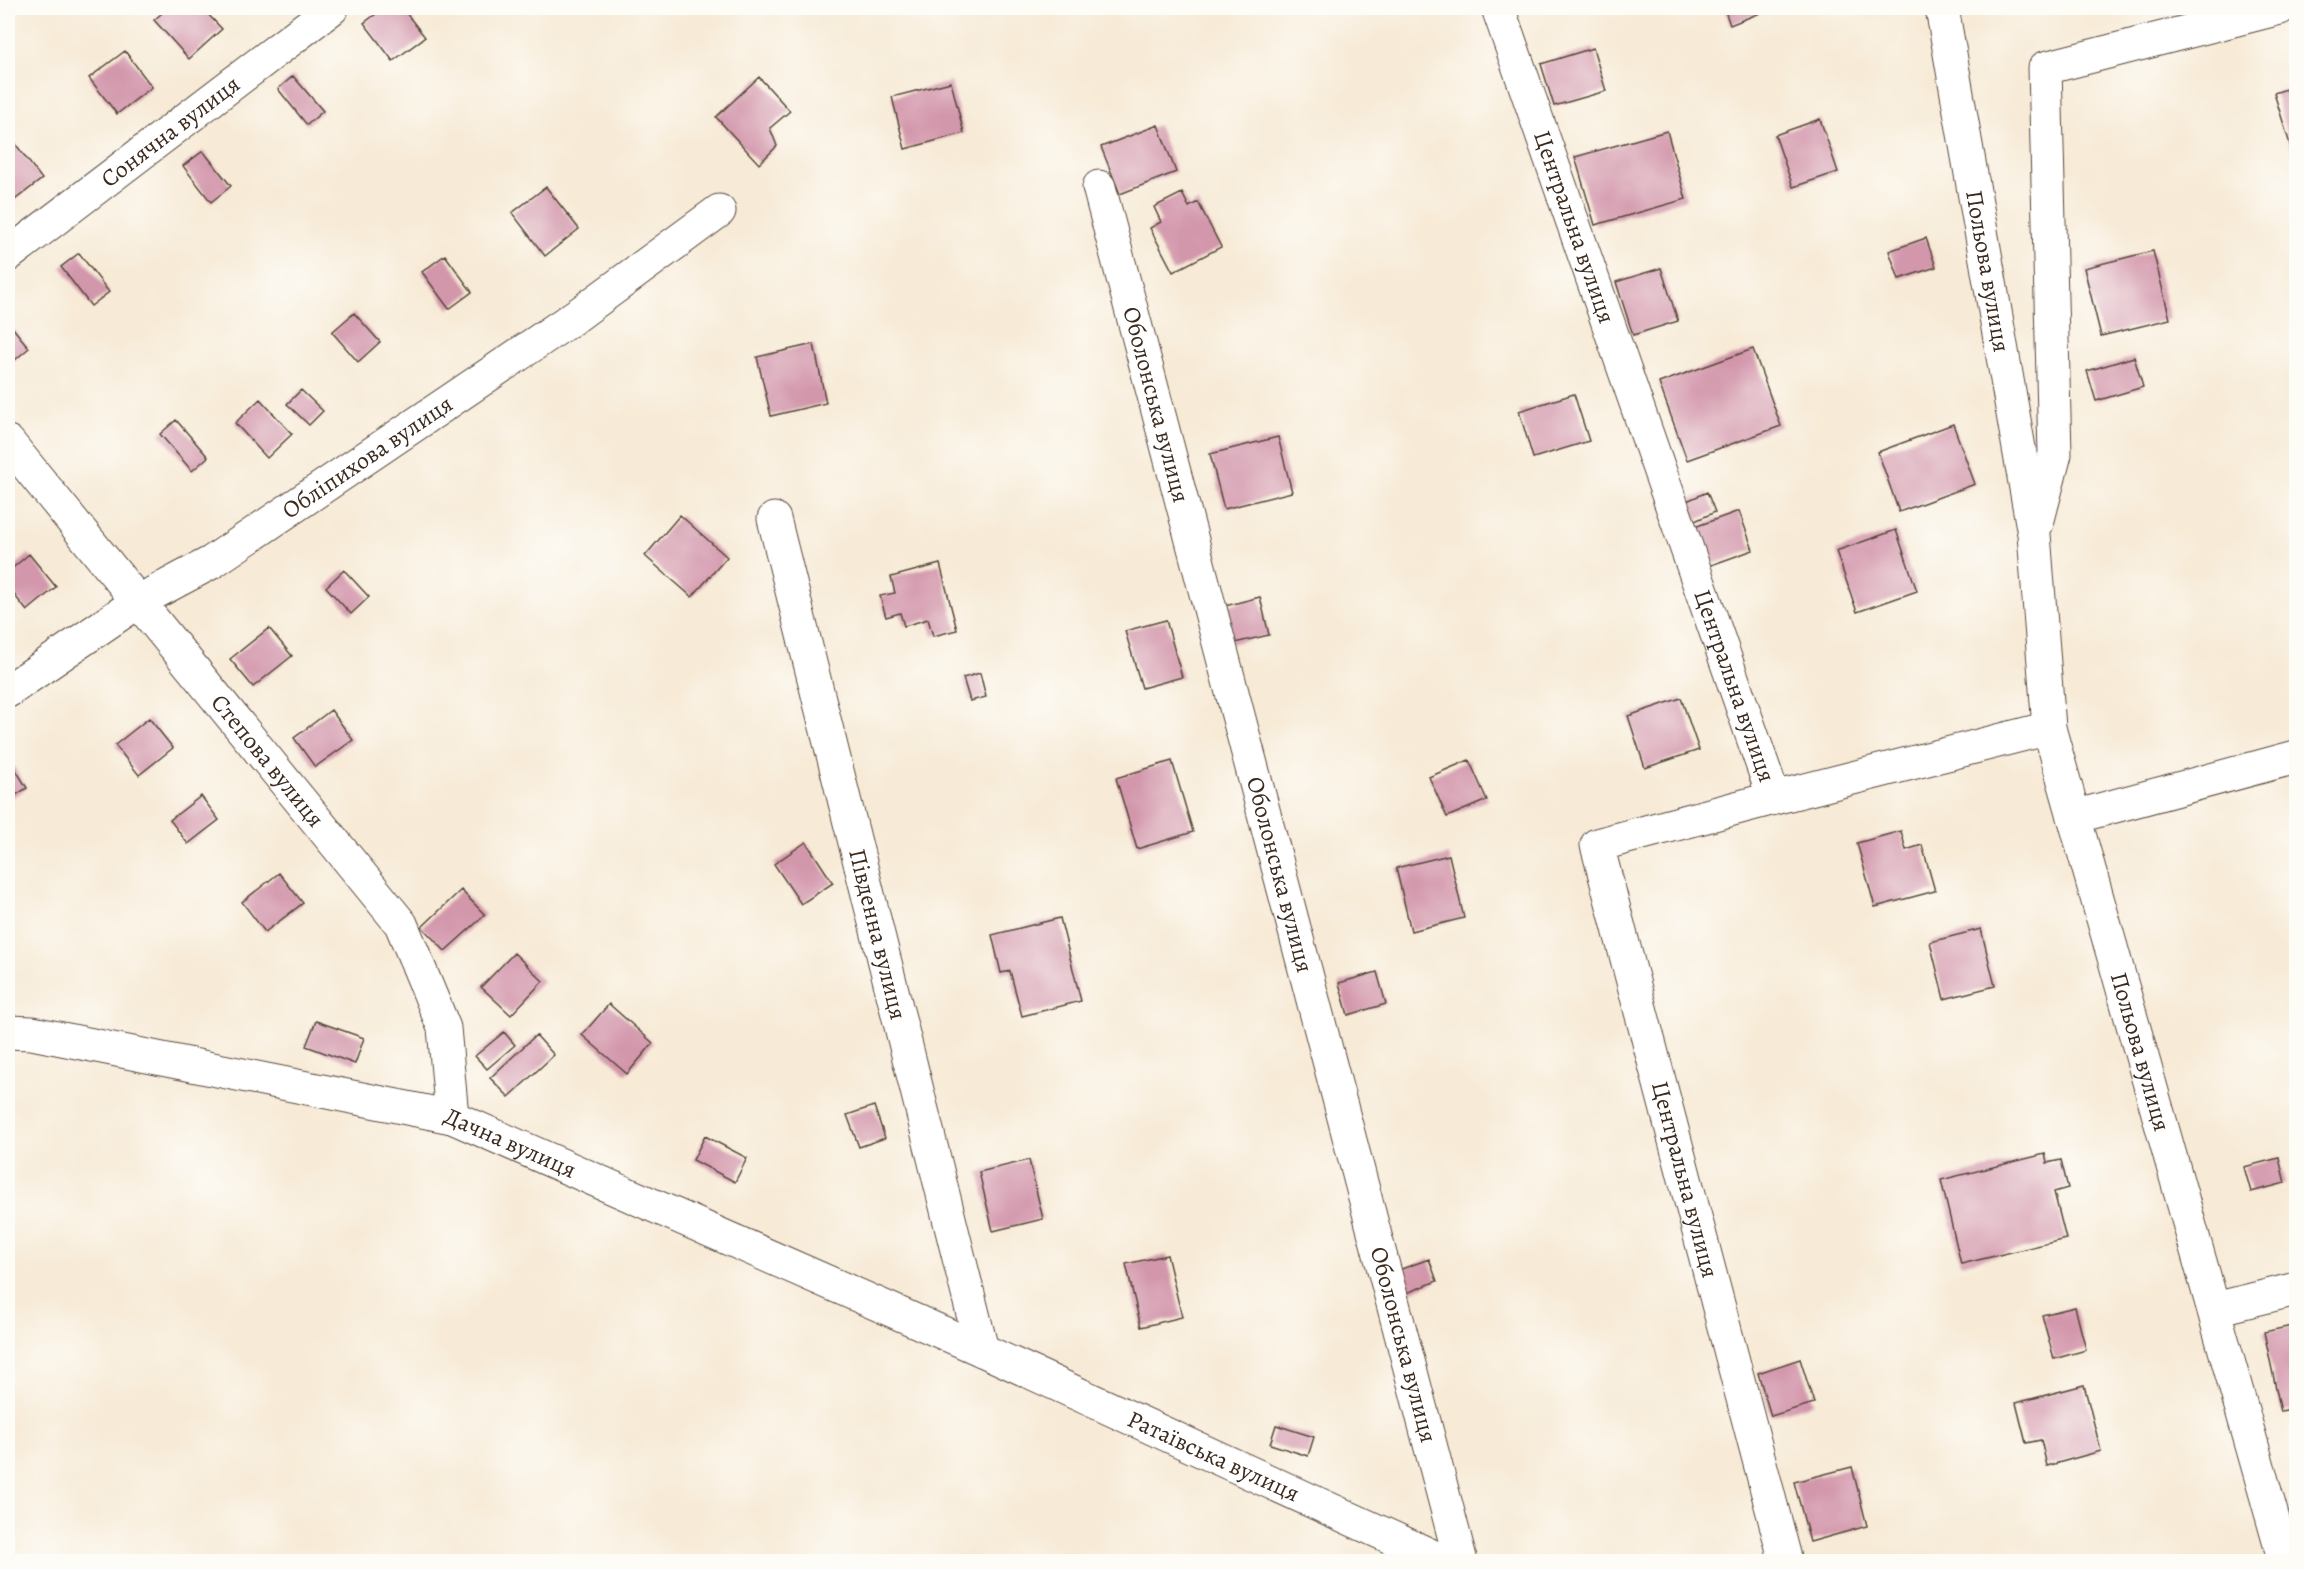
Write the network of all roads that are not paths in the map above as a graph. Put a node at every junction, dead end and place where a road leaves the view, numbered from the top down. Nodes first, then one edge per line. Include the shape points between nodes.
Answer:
1 (332, 8) edge
2 (1498, 8) edge
3 (1942, 8) edge
4 (2280, 8) edge
5 (1099, 187) dead end
6 (719, 211) dead end
7 (8, 255) edge
8 (8, 442) edge
9 (774, 519) dead end
10 (2034, 534) junction
11 (139, 601) junction
12 (8, 691) edge
13 (2049, 728) junction
14 (2296, 757) edge
15 (1774, 798) junction
16 (2074, 817) junction
17 (8, 1032) edge
18 (452, 1117) junction
19 (2296, 1288) edge
20 (2215, 1309) junction
21 (982, 1350) junction
22 (1445, 1562) edge
23 (1461, 1562) edge
24 (1785, 1562) edge
25 (2285, 1562) edge

1 - 7 street, Сонячна вулиця
2 - 15 street, Центральна вулиця
3 - 10 street, Польова вулиця
4 - 10 street, Польова вулиця via 2046,68 2055,454
5 - 23 street, Оболонська вулиця
6 - 11 street, Обліпихова вулиця via 580,313 212,562
8 - 11 street, Степова вулиця
9 - 21 street, Південна вулиця
10 - 13 street, Польова вулиця
11 - 12 street, Обліпихова вулиця
11 - 18 street, Степова вулиця via 401,924 444,1028
13 - 15 street
13 - 16 street, Польова вулиця
14 - 16 street
15 - 24 street, Центральна вулиця via 1596,845
16 - 20 street, Польова вулиця
17 - 18 street, Дачна вулиця via 32,1033
18 - 21 street, Дачна вулиця
19 - 20 street
20 - 25 street, Польова вулиця
21 - 22 street, Ратаївська вулиця

